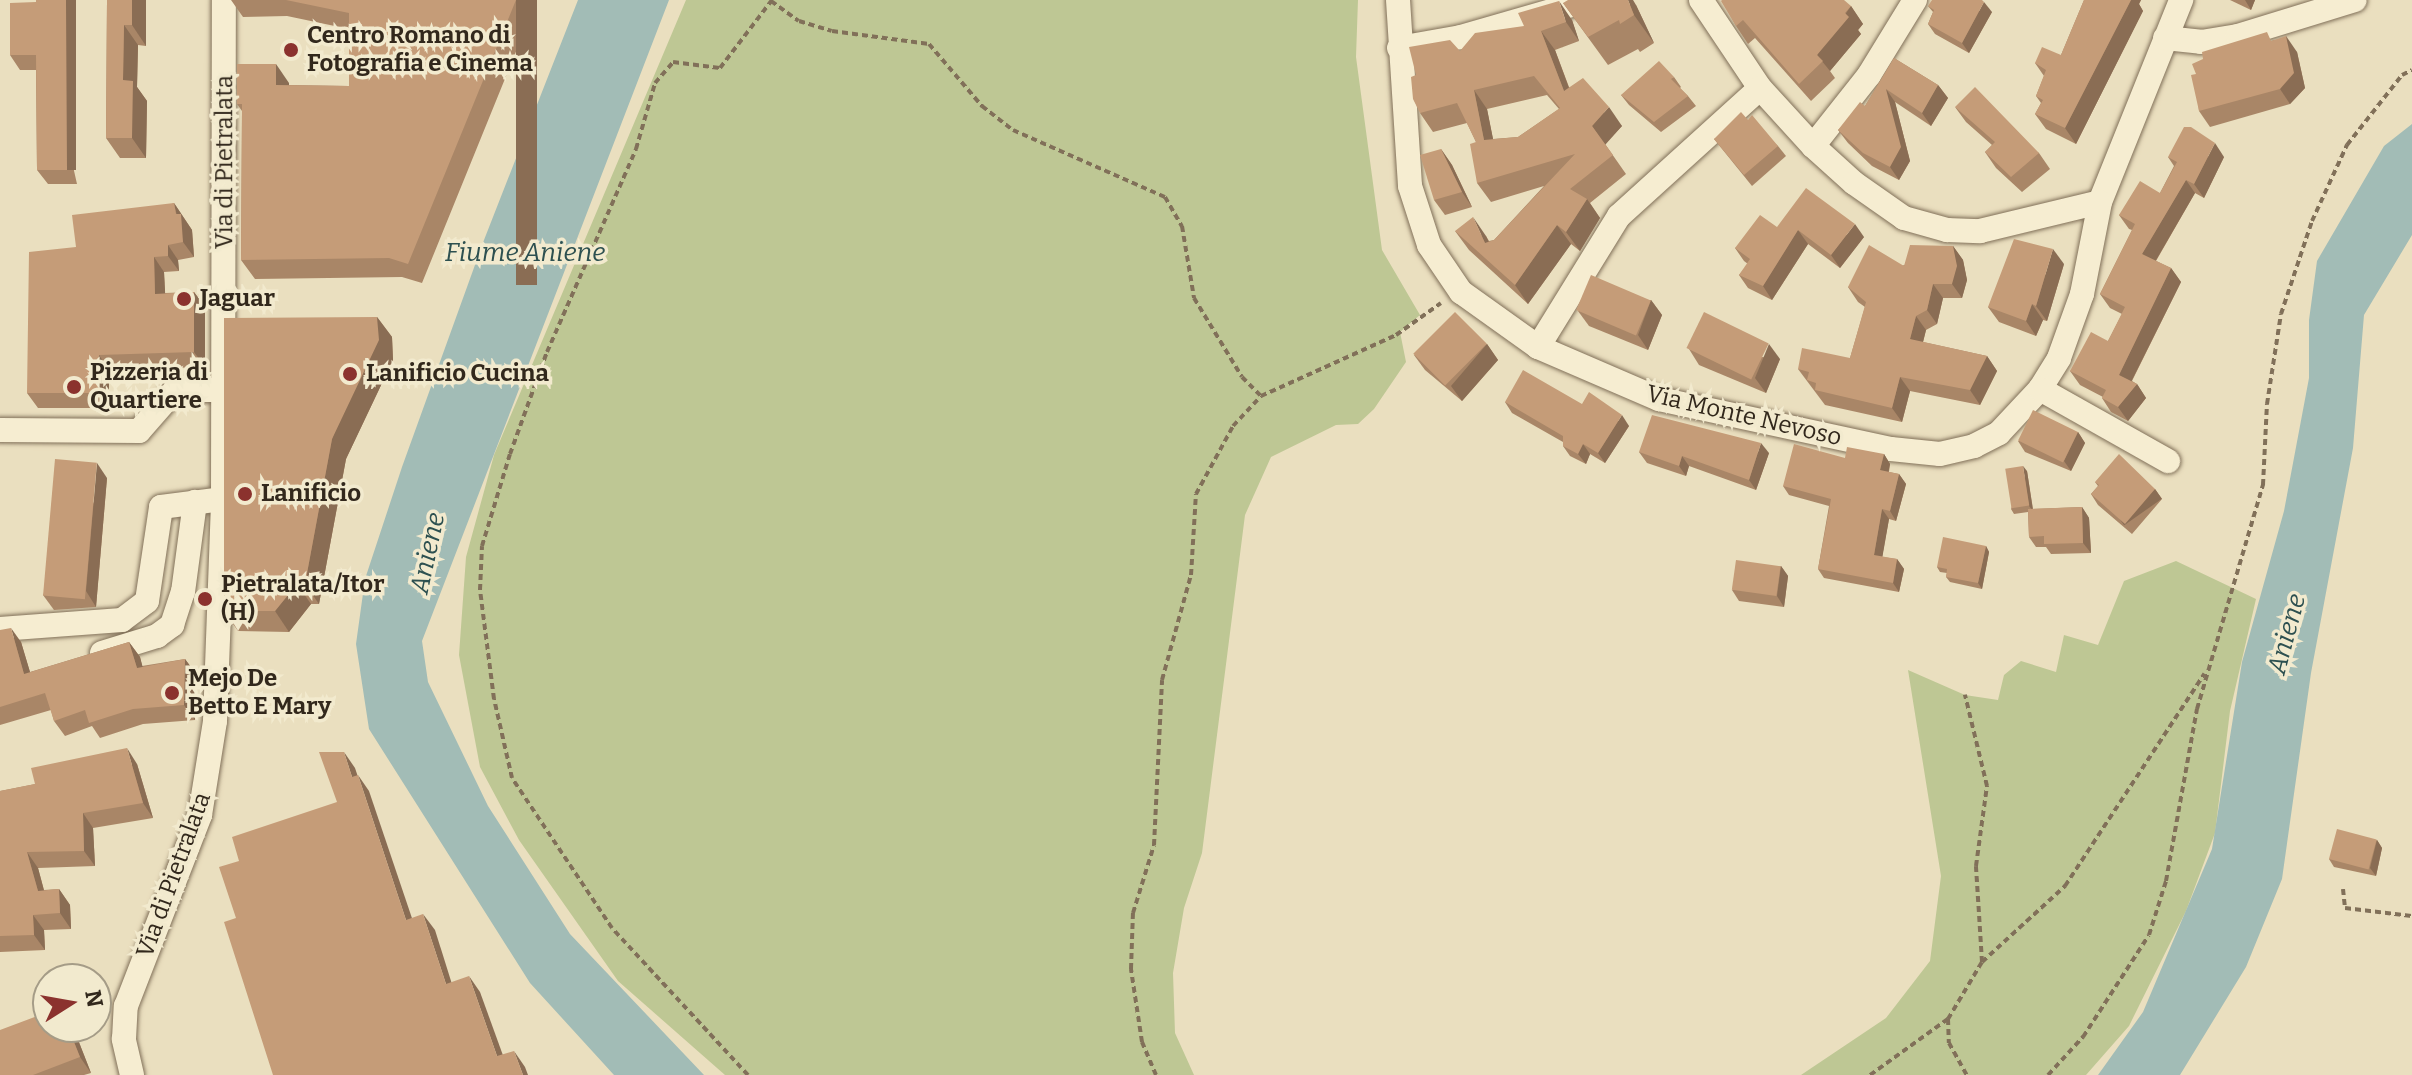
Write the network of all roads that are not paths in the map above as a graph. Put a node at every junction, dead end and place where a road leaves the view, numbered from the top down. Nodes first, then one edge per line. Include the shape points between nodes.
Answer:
1 (224, 0) edge
2 (1398, 0) edge
3 (1589, 0) edge
4 (1701, 0) edge
5 (1915, 0) edge
6 (2181, 0) edge
7 (2355, 0) edge
8 (2165, 38) junction
9 (1399, 48) junction
10 (1760, 88) junction
11 (1813, 146) junction
12 (2100, 202) junction
13 (1538, 347) junction
14 (2040, 389) junction
15 (224, 390) junction
16 (0, 430) edge
17 (2168, 461) dead end
18 (223, 499) junction
19 (195, 502) junction
20 (0, 629) edge
21 (77, 660) edge
22 (129, 1064) edge
23 (111, 1075) edge

1 - 15 street, Via di Pietralata
2 - 9 street, Via Monte Nevoso
3 - 9 street via 1461,37
4 - 10 street
5 - 11 street via 1879,61
6 - 8 street, Via Monte Nevoso
7 - 8 street via 2238,36 2201,42
8 - 12 street, Via Monte Nevoso
9 - 13 street, Via Monte Nevoso via 1413,200 1429,245 1461,292
10 - 11 street
10 - 13 street via 1619,216
11 - 12 street via 1876,200 1930,227 1997,229
12 - 14 street, Via Monte Nevoso via 2076,318
13 - 14 street, Via Monte Nevoso via 1659,399 1925,454 1984,442 2013,421
14 - 17 street
15 - 16 street via 175,390 139,431
15 - 18 street, Via di Pietralata
18 - 19 street
18 - 22 street, Via di Pietralata via 219,676 208,783 126,1006
19 - 20 street via 161,507 147,601 122,620
19 - 21 street via 183,592 172,625 157,636
22 - 23 street

